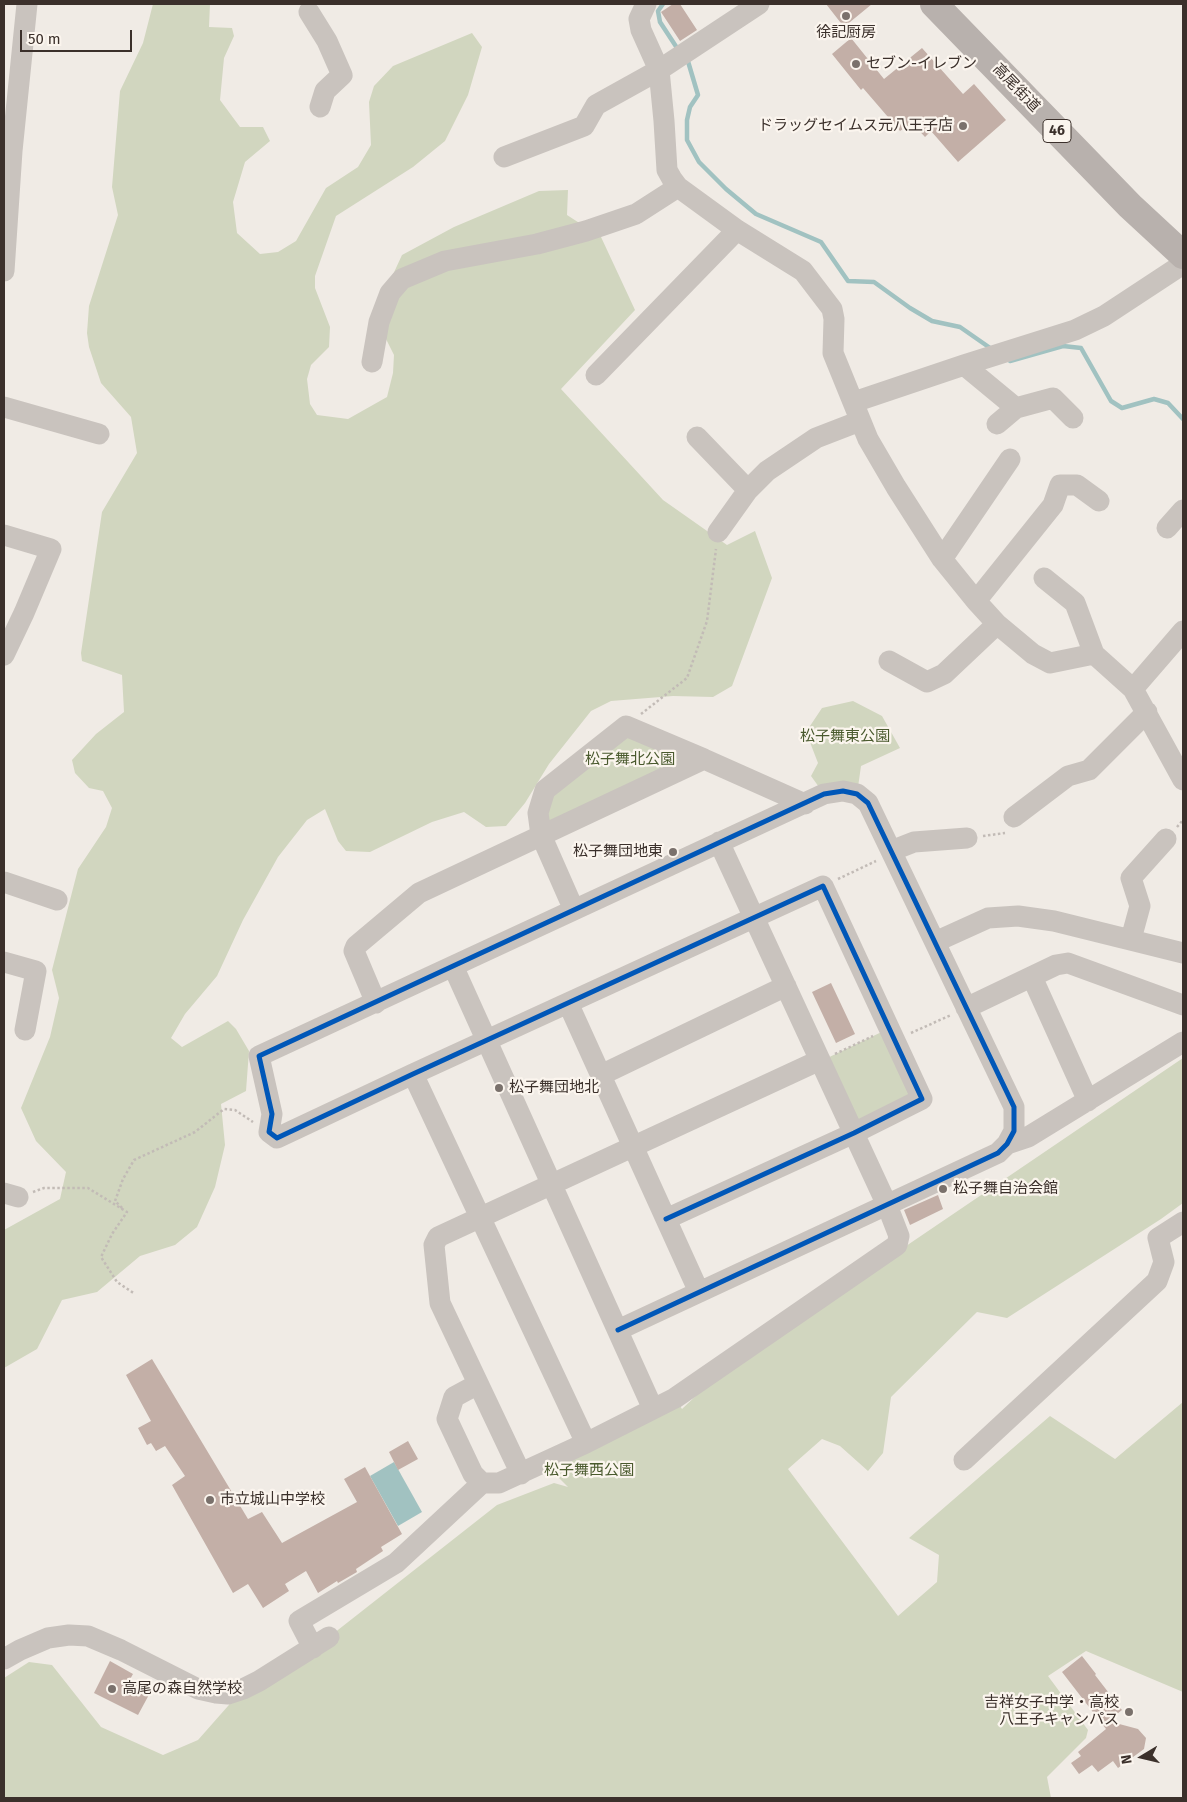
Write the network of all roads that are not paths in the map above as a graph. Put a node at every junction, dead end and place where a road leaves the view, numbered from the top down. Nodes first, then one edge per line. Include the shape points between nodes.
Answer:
1 (27, 4) edge
2 (646, 4) edge
3 (759, 4) edge
4 (934, 4) edge
5 (312, 7) edge
6 (675, 60) junction
7 (11, 93) edge
8 (320, 107) dead end
9 (8, 151) edge
10 (504, 157) dead end
11 (678, 187) junction
12 (737, 230) junction
13 (1181, 250) edge
14 (4, 271) edge
15 (372, 362) dead end
16 (964, 365) junction
17 (596, 374) dead end
18 (4, 407) edge
19 (1016, 408) junction
20 (857, 412) junction
21 (1073, 418) dead end
22 (997, 424) dead end
23 (99, 434) dead end
24 (697, 437) dead end
25 (1010, 459) dead end
26 (748, 490) junction
27 (1099, 501) dead end
28 (1183, 510) edge
29 (1167, 528) dead end
30 (718, 532) road end
31 (4, 535) edge
32 (942, 559) junction
33 (1044, 578) dead end
34 (976, 601) junction
35 (997, 624) junction
36 (1183, 631) edge
37 (1094, 654) junction
38 (4, 655) edge
39 (889, 662) dead end
40 (1133, 689) junction
41 (1147, 712) junction
42 (704, 759) junction
43 (1183, 780) edge
44 (805, 804) junction
45 (1014, 817) road end
46 (541, 835) junction
47 (967, 838) road end
48 (1166, 839) dead end
49 (720, 842) junction
50 (891, 852) junction
51 (4, 882) edge
52 (57, 900) dead end
53 (574, 910) junction
54 (754, 918) junction
55 (1130, 939) junction
56 (934, 942) junction
57 (1183, 953) edge
58 (4, 962) edge
59 (453, 966) junction
60 (1032, 977) junction
61 (786, 986) junction
62 (376, 1003) junction
63 (568, 1003) junction
64 (1183, 1005) edge
65 (966, 1008) junction
66 (24, 1030) dead end
67 (486, 1040) junction
68 (1183, 1042) edge
69 (820, 1060) junction
70 (413, 1074) junction
71 (601, 1075) junction
72 (1088, 1101) junction
73 (854, 1133) junction
74 (1007, 1144) junction
75 (633, 1146) junction
76 (552, 1184) junction
77 (887, 1205) junction
78 (480, 1217) junction
79 (666, 1219) junction
80 (1183, 1222) edge
81 (699, 1292) junction
82 (618, 1330) junction
83 (478, 1384) junction
84 (653, 1409) junction
85 (586, 1443) junction
86 (964, 1460) dead end
87 (521, 1474) junction
88 (482, 1483) junction
89 (4, 1659) edge

1 - 7 street
2 - 6 street via 639,19 641,30
3 - 6 street
4 - 13 main road, 高尾街道 / 46 via 1130,206
5 - 8 street via 342,75 325,91
6 - 10 street via 596,105 584,126
6 - 11 street via 664,121 667,170
7 - 9 street
9 - 14 street
11 - 12 street
11 - 15 street via 636,214 586,232 445,261 402,279 390,293 379,322
12 - 17 street
12 - 20 street via 803,271 832,309 832,353
13 - 16 street via 1104,316 1075,330
16 - 19 street
16 - 20 street
18 - 23 street
19 - 21 street via 1053,398
19 - 22 street
20 - 26 street via 767,471
20 - 32 street via 868,439
24 - 26 street
25 - 32 street
26 - 30 street
27 - 34 street via 1077,485 1060,485 1053,505
28 - 29 street
31 - 38 street via 51,549
32 - 34 street
33 - 37 street via 1074,603
34 - 35 street
35 - 37 street via 1032,654 1050,663
35 - 39 street via 944,674 927,682
36 - 40 street
37 - 40 street
40 - 41 street
41 - 43 street
41 - 45 street via 1089,770 1068,776
42 - 44 street
42 - 46 street
42 - 46 street via 626,726 545,790 538,813
44 - 49 street
44 - 50 street via 824,794 843,791 857,794 868,803
46 - 53 street
46 - 62 street via 419,893 356,946 354,951
47 - 50 street via 914,842
48 - 55 street via 1131,878 1140,906
49 - 53 street
49 - 54 street
50 - 56 street
51 - 52 street
53 - 59 street
54 - 61 street
54 - 63 street
54 - 73 street via 823,886 893,1034 922,1099
55 - 56 street via 1018,916 988,918
55 - 57 street
56 - 65 street
58 - 66 street via 36,971
59 - 62 street
59 - 67 street
60 - 64 street via 1068,963
60 - 65 street
60 - 72 street
61 - 69 street
61 - 71 street
62 - 70 street via 259,1056 272,1114 269,1132 278,1138
63 - 67 street
63 - 71 street
65 - 74 street via 1014,1107 1014,1131
67 - 70 street
67 - 76 street
68 - 72 street
69 - 73 street
69 - 75 street
70 - 78 street
71 - 75 street
72 - 74 street via 1028,1137
73 - 77 street
73 - 79 street
74 - 77 street via 998,1153
75 - 76 street
75 - 79 street
76 - 78 street
76 - 82 street
77 - 81 street
77 - 84 street via 899,1236 896,1245 675,1398
78 - 83 street via 438,1237 434,1245 440,1303
78 - 85 street
79 - 81 street
80 - 86 street via 1158,1238 1164,1262 1157,1281
81 - 82 street
82 - 84 street
83 - 87 street
83 - 88 street via 454,1397 447,1419 473,1474
84 - 85 street
85 - 87 street
87 - 88 street via 499,1483
88 - 89 street via 396,1563 299,1621 321,1642 243,1689 228,1694 198,1689 88,1636 48,1638

